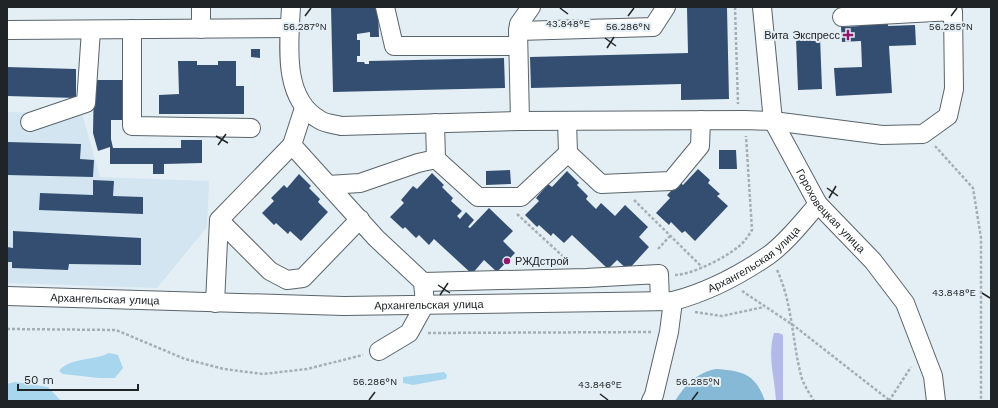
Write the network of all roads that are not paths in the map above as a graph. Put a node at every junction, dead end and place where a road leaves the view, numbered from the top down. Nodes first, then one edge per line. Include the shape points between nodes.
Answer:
1 (201, 7) edge
2 (291, 7) edge
3 (384, 7) edge
4 (531, 7) edge
5 (666, 7) edge
6 (762, 7) edge
7 (842, 17) dead end
8 (290, 28) junction
9 (200, 29) junction
10 (7, 30) edge
11 (91, 30) junction
12 (132, 30) junction
13 (518, 39) junction
14 (304, 108) junction
15 (701, 120) junction
16 (520, 121) junction
17 (567, 121) junction
18 (773, 121) junction
19 (30, 122) dead end
20 (435, 123) junction
21 (251, 128) dead end
22 (292, 145) junction
23 (568, 153) junction
24 (436, 159) junction
25 (328, 185) junction
26 (818, 204) junction
27 (360, 219) junction
28 (219, 220) junction
29 (589, 278) junction
30 (423, 282) junction
31 (7, 296) edge
32 (594, 301) junction
33 (666, 301) junction
34 (215, 303) junction
35 (425, 304) junction
36 (379, 351) road end
37 (651, 401) edge
38 (936, 401) edge

1 - 9 street
2 - 8 street
3 - 13 street via 394,46
4 - 13 street via 519,24
5 - 13 street via 653,27
6 - 18 street, Гороховецкая улица
7 - 18 street via 952,11 954,89 948,116 924,134 882,135
8 - 9 street
8 - 14 street via 294,90
9 - 12 street
10 - 11 street
11 - 12 street
11 - 19 street via 86,103
12 - 21 street via 132,126
13 - 16 street
14 - 20 street via 321,121 341,126
14 - 22 street
15 - 17 street
15 - 18 street
15 - 23 street via 700,146 671,181 601,184
16 - 17 street
16 - 20 street
17 - 23 street
18 - 26 street, Гороховецкая улица
20 - 24 street
22 - 25 street
22 - 28 street
23 - 24 street via 521,197 478,197
24 - 25 street via 360,183
25 - 27 street
26 - 33 street, Архангельская улица via 797,229 770,254 701,294
26 - 38 street, Гороховецкая улица via 873,260 905,303 933,376
27 - 28 street via 303,278 286,280 270,271
27 - 30 street via 376,238
28 - 34 street
29 - 30 street
29 - 32 street
29 - 33 street via 659,274
30 - 35 street
31 - 34 street, Архангельская улица
32 - 33 street, Архангельская улица
32 - 35 street, Архангельская улица
33 - 37 street via 669,332
34 - 35 street, Архангельская улица via 344,306
35 - 36 street via 409,333

